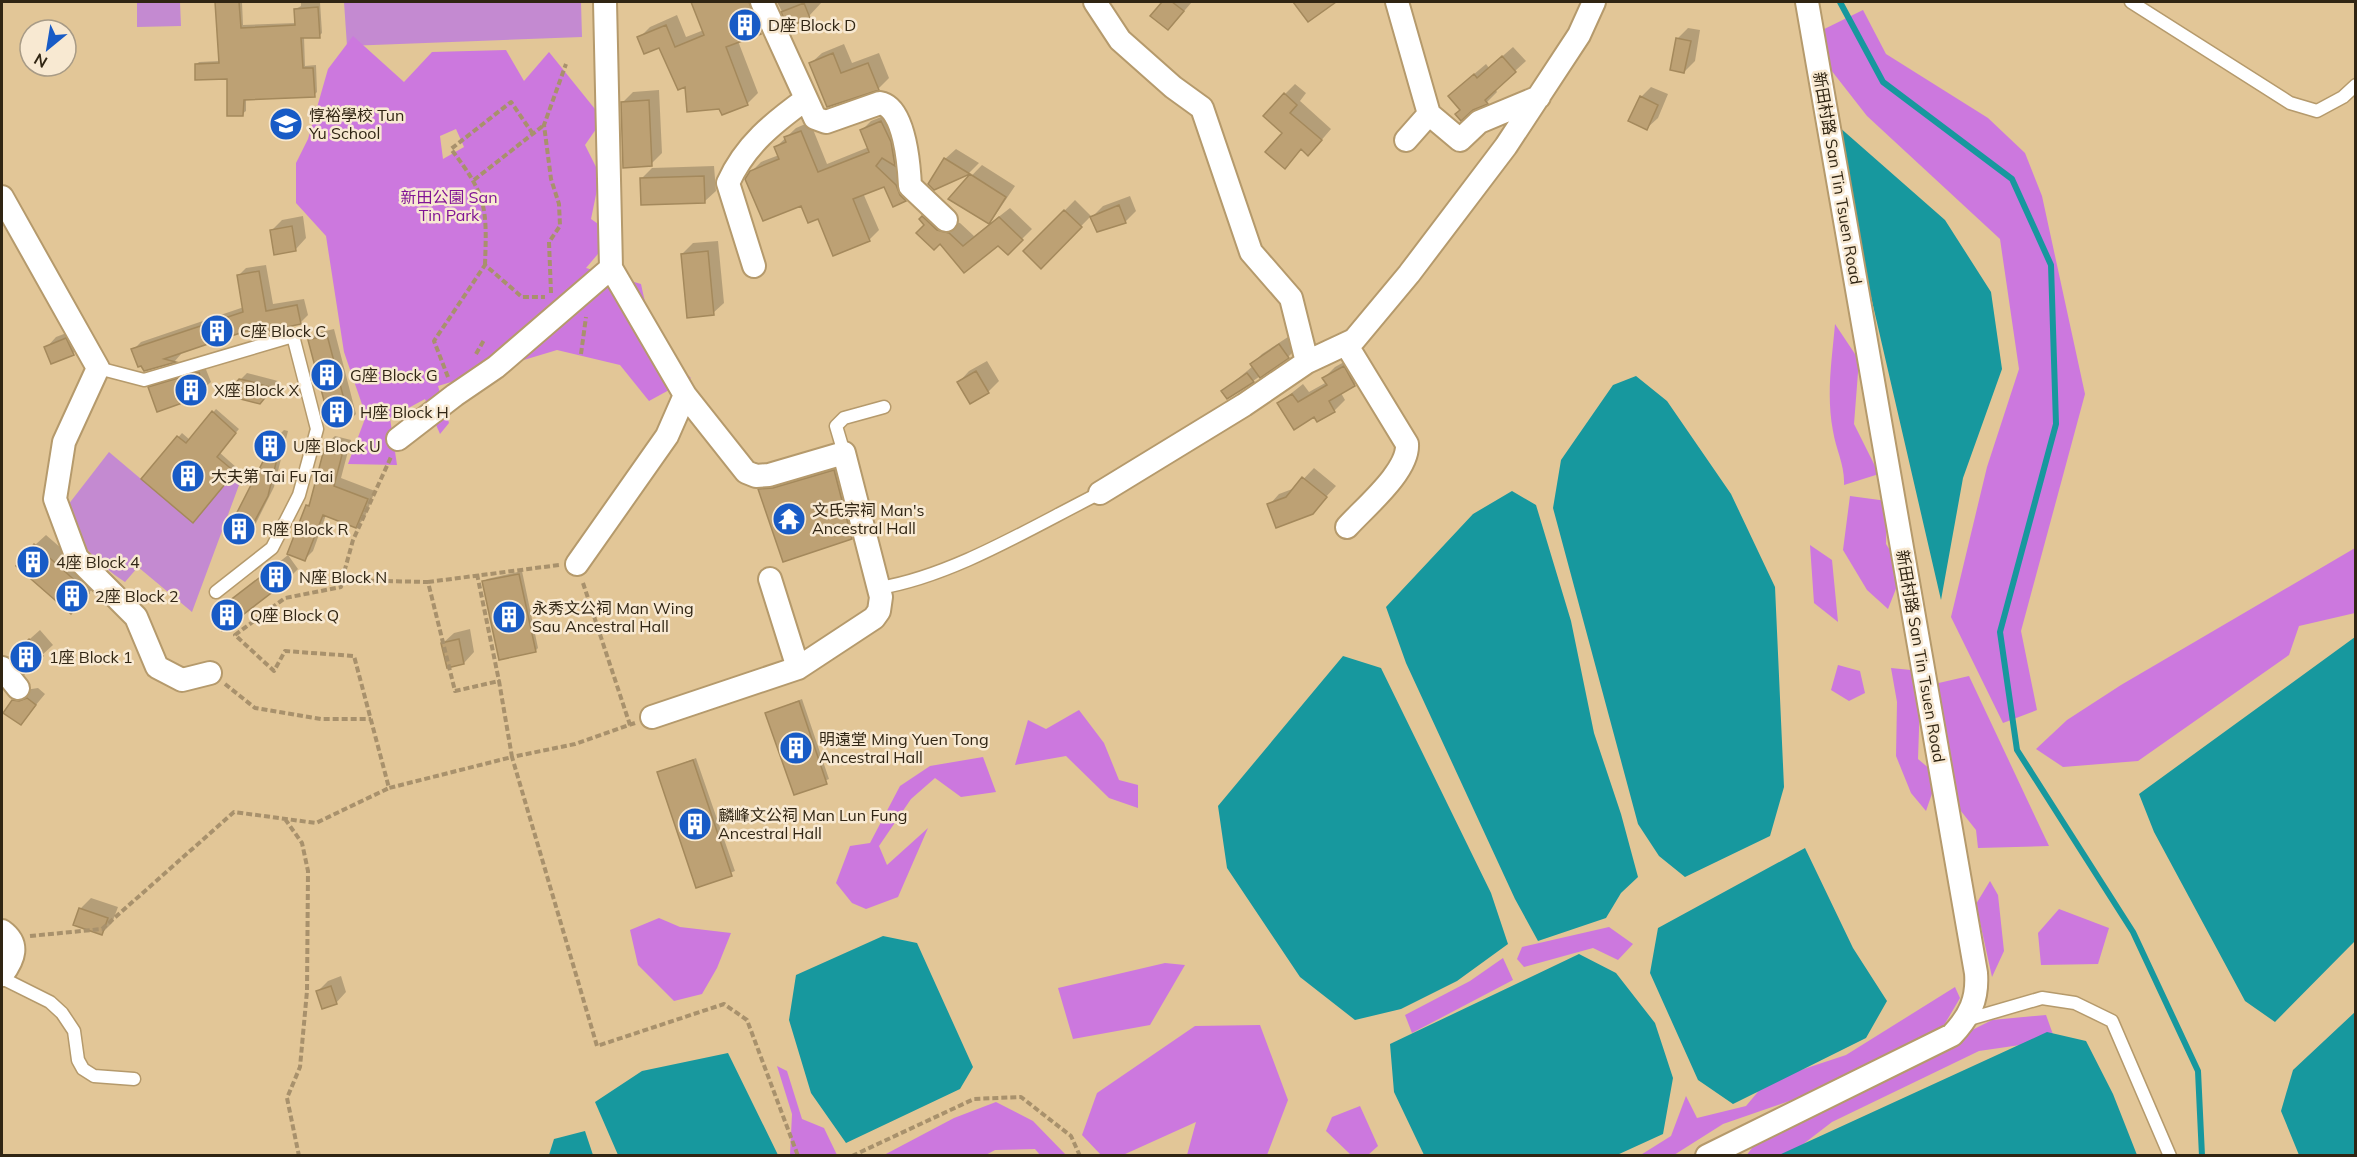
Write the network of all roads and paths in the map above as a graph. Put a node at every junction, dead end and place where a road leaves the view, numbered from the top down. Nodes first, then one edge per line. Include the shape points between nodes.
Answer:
1 (605, 2) edge
2 (762, 2) edge
3 (1095, 2) edge
4 (1397, 2) edge
5 (1594, 2) edge
6 (1807, 2) edge
7 (2131, 2) edge
8 (566, 64) dead end
9 (2355, 85) edge
10 (1539, 97) junction
11 (806, 99) junction
12 (1429, 114) junction
13 (544, 125) junction
14 (533, 134) junction
15 (1406, 140) dead end
16 (474, 180) junction
17 (2, 197) edge
18 (946, 220) dead end
19 (485, 265) junction
20 (754, 266) dead end
21 (611, 268) junction
22 (565, 307) junction
23 (1346, 344) junction
24 (581, 354) dead end
25 (1307, 362) junction
26 (98, 368) junction
27 (455, 395) junction
28 (685, 395) junction
29 (884, 407) dead end
30 (398, 439) dead end
31 (844, 453) junction
32 (385, 474) dead end
33 (1100, 493) joint
34 (1347, 528) dead end
35 (577, 564) junction
36 (477, 574) junction
37 (770, 579) dead end
38 (342, 580) junction
39 (428, 582) junction
40 (879, 588) junction
41 (216, 592) dead end
42 (2, 668) edge
43 (798, 668) junction
44 (210, 673) joint
45 (499, 681) junction
46 (18, 688) dead end
47 (652, 717) joint
48 (371, 719) junction
49 (630, 725) junction
50 (512, 757) junction
51 (389, 788) junction
52 (285, 819) junction
53 (6, 934) edge
54 (2, 977) edge
55 (1966, 1020) junction
56 (134, 1079) dead end
57 (299, 1155) edge
58 (798, 1155) edge
59 (852, 1155) edge
60 (1080, 1155) edge
61 (1707, 1155) edge
62 (2170, 1155) edge

1 - 21 street
2 - 11 street
3 - 25 street via 1120,40 1202,108 1251,252 1291,298
4 - 12 street
5 - 10 street via 1579,35
6 - 55 street, 新田村路 San Tin Tsuen Road via 1976,973 1975,1001
7 - 9 lane via 2290,103 2317,111 2343,97
8 - 13 path
10 - 12 street via 1479,122 1460,140
10 - 23 street via 1409,274 1354,340
11 - 18 street via 815,118 826,122 880,103 890,107 908,158 910,186
11 - 20 street via 767,127 738,161 728,183
12 - 15 street
13 - 14 path
13 - 19 path via 551,179 559,204 560,226 549,242 552,297 522,297
14 - 16 path
14 - 16 path via 511,102 451,149
16 - 19 path via 487,214
17 - 26 street
19 - 27 path via 434,341
21 - 22 street
21 - 28 street
22 - 24 path via 587,315
22 - 27 street via 496,367
23 - 25 street
23 - 34 street via 1407,444 1408,455
25 - 33 street
26 - 41 lane via 144,380 293,336 317,429 298,495 272,548
26 - 44 street via 64,442 55,499 66,535 77,558 136,618 157,666 182,680
27 - 30 street
28 - 31 street via 737,464 756,476
28 - 35 street via 667,436
29 - 31 lane via 839,422 837,433
31 - 40 street
32 - 38 path via 353,540
33 - 40 lane via 966,560 920,578
35 - 36 path
35 - 49 path
36 - 39 path
36 - 45 path
37 - 43 street
38 - 39 path
38 - 48 path via 341,587 285,598 235,635 274,671 285,651 354,656
39 - 45 path via 454,691
40 - 43 street via 881,605 874,618
42 - 46 street
43 - 47 street
44 - 48 path via 255,708 321,719
45 - 50 path
47 - 49 path
48 - 51 path
49 - 50 path via 574,744
50 - 51 path
50 - 58 path via 597,1046 724,1004 747,1020
51 - 52 path via 316,823
52 - 53 path via 234,812 102,929
52 - 57 path via 302,843 308,871 307,991 300,1067 287,1098
53 - 54 street via 14,948
54 - 56 lane via 50,1002 62,1013 74,1031 83,1069 94,1077
55 - 61 street via 1952,1035
55 - 62 lane via 2042,998 2075,1003 2112,1021
59 - 60 path via 974,1099 1022,1097 1071,1136

